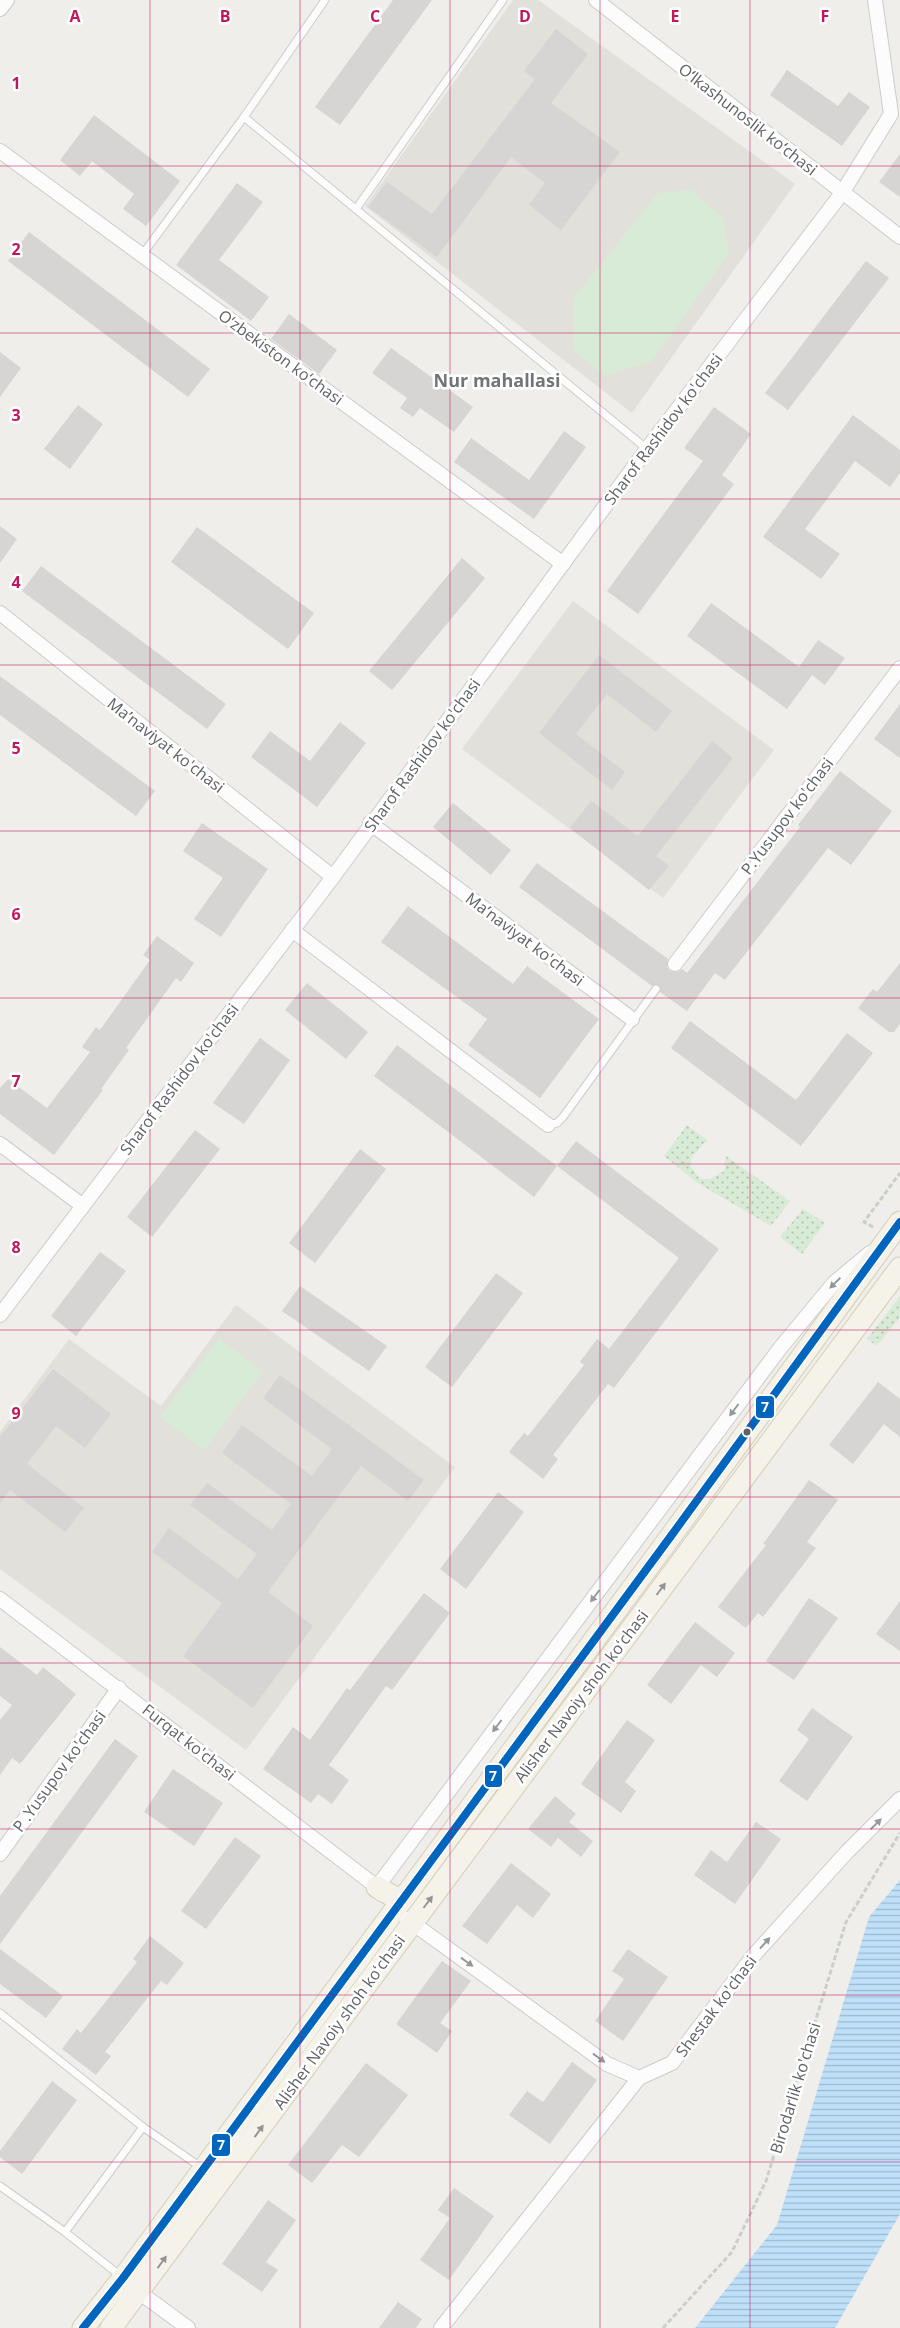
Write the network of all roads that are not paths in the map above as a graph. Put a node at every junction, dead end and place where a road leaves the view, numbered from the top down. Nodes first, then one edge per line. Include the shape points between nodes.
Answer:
1 (7, 0) edge
2 (325, 0) edge
3 (503, 0) edge
4 (596, 0) edge
5 (875, 0) edge
6 (0, 9) edge
7 (244, 117) junction
8 (0, 150) edge
9 (842, 193) junction
10 (356, 209) junction
11 (900, 237) edge
12 (142, 255) junction
13 (647, 449) junction
14 (563, 564) junction
15 (0, 613) edge
16 (900, 668) edge
17 (370, 823) junction
18 (333, 877) junction
19 (292, 930) junction
20 (675, 964) dead end
21 (656, 988) dead end
22 (632, 1019) junction
23 (548, 1125) joint
24 (0, 1144) edge
25 (83, 1206) junction
26 (900, 1222) edge
27 (886, 1240) junction
28 (900, 1268) edge
29 (0, 1315) edge
30 (0, 1599) edge
31 (119, 1688) junction
32 (900, 1799) edge
33 (0, 1854) edge
34 (377, 1887) junction
35 (398, 1906) junction
36 (413, 1922) junction
37 (0, 2014) edge
38 (639, 2078) junction
39 (143, 2127) junction
40 (203, 2168) junction
41 (0, 2186) edge
42 (65, 2232) junction
43 (123, 2278) junction
44 (139, 2292) junction
45 (116, 2325) edge
46 (83, 2328) edge
47 (188, 2328) edge
48 (441, 2328) edge

1 - 6 street
2 - 7 lane
3 - 10 lane
4 - 9 street, O‘lkashunoslik ko‘chasi
5 - 9 street, Sharof Rashidov ko'chasi via 891,114
7 - 10 lane
7 - 12 lane
8 - 12 street, O‘zbekiston ko‘chasi
9 - 11 street, O‘lkashunoslik ko‘chasi
9 - 13 street, Sharof Rashidov ko'chasi
10 - 13 lane
12 - 14 street, O‘zbekiston ko‘chasi
13 - 14 street, Sharof Rashidov ko'chasi
14 - 17 street, Sharof Rashidov ko'chasi
15 - 18 street, Ma’naviyat ko'chasi
16 - 20 street, P.Yusupov ko'chasi
17 - 18 street, Sharof Rashidov ko'chasi
17 - 22 street, Ma’naviyat ko'chasi
18 - 19 street, Sharof Rashidov ko'chasi
19 - 23 street
19 - 25 street, Sharof Rashidov ko'chasi
21 - 22 lane
22 - 23 lane via 563,1117
24 - 25 street
25 - 29 street, Sharof Rashidov ko'chasi
26 - 27 main road, Alisher Navoiy shoh koʻchasi
27 -> 34 street, Alisher Navoiy shoh koʻchasi via 834,1283 781,1347
27 - 35 main road, Alisher Navoiy shoh koʻchasi
36 -> 28 main road, Alisher Navoiy shoh koʻchasi
30 - 31 street, Furqat ko'chasi
31 - 33 street, P .Yusupov ko'chasi
31 - 34 street, Furqat ko'chasi
38 -> 32 street, Shestak ko'chasi via 672,2064 754,1955 846,1853
34 - 35 main road
35 - 36 street
35 - 40 main road, Alisher Navoiy shoh koʻchasi
36 -> 38 street via 607,2064
44 -> 36 main road, Alisher Navoiy shoh koʻchasi
37 - 39 lane
38 - 48 street, Shestak ko'chasi
39 - 40 lane
39 - 42 lane
40 - 43 main road, Alisher Navoiy shoh koʻchasi
41 - 42 lane
42 - 43 lane
43 - 46 main road, Alisher Navoiy shoh koʻchasi
44 - 45 main road, Alisher Navoiy shoh koʻchasi
44 - 47 street

